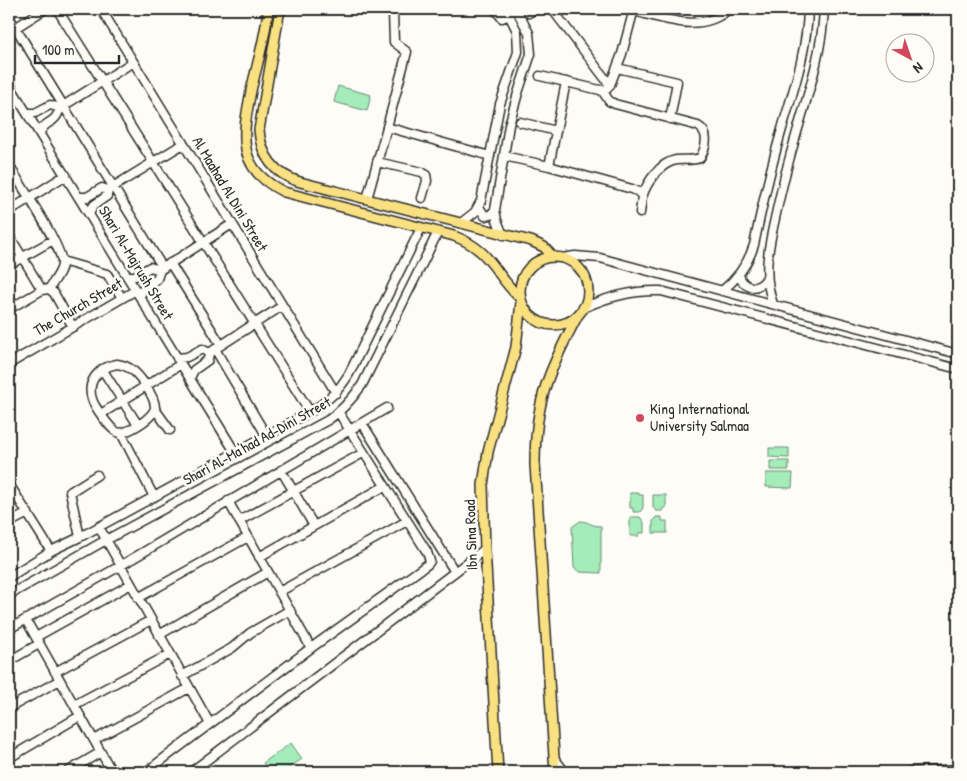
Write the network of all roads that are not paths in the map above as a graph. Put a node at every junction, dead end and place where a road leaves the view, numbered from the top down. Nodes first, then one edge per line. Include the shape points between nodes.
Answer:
1 (45, 9) edge
2 (57, 9) edge
3 (101, 9) edge
4 (268, 9) edge
5 (280, 9) edge
6 (392, 9) edge
7 (495, 9) edge
8 (516, 9) edge
9 (552, 9) edge
10 (729, 9) edge
11 (808, 9) edge
12 (824, 9) edge
13 (634, 10) edge
14 (508, 12) edge
15 (9, 17) edge
16 (12, 28) edge
17 (9, 34) edge
18 (133, 62) junction
19 (617, 68) junction
20 (9, 75) edge
21 (540, 76) dead end
22 (102, 81) junction
23 (566, 82) junction
24 (610, 85) junction
25 (10, 89) edge
26 (602, 90) junction
27 (9, 99) edge
28 (18, 99) junction
29 (61, 106) junction
30 (27, 114) junction
31 (670, 119) junction
32 (520, 122) dead end
33 (387, 128) junction
34 (556, 131) junction
35 (40, 133) junction
36 (183, 144) junction
37 (490, 156) junction
38 (504, 156) junction
39 (153, 162) junction
40 (377, 162) junction
41 (9, 165) edge
42 (550, 166) junction
43 (66, 175) junction
44 (110, 189) junction
45 (80, 197) junction
46 (642, 197) junction
47 (422, 198) dead end
48 (29, 199) junction
49 (367, 199) junction
50 (478, 207) junction
51 (495, 210) junction
52 (9, 212) edge
53 (89, 213) junction
54 (640, 213) dead end
55 (461, 223) junction
56 (232, 224) junction
57 (421, 228) junction
58 (438, 232) junction
59 (503, 234) junction
60 (9, 235) edge
61 (53, 240) junction
62 (204, 242) junction
63 (22, 257) junction
64 (558, 258) junction
65 (62, 261) junction
66 (170, 263) junction
67 (9, 265) edge
68 (162, 269) junction
69 (739, 275) junction
70 (128, 276) junction
71 (767, 277) junction
72 (45, 289) junction
73 (722, 291) junction
74 (138, 293) junction
75 (122, 298) junction
76 (521, 300) junction
77 (773, 304) junction
78 (10, 306) edge
79 (282, 306) junction
80 (580, 312) junction
81 (254, 324) junction
82 (73, 327) junction
83 (215, 349) junction
84 (958, 354) edge
85 (179, 361) junction
86 (9, 364) edge
87 (102, 369) junction
88 (958, 369) edge
89 (190, 378) junction
90 (146, 386) junction
91 (336, 393) junction
92 (122, 400) junction
93 (155, 408) junction
94 (387, 408) dead end
95 (310, 412) junction
96 (339, 413) junction
97 (101, 414) junction
98 (362, 424) junction
99 (138, 425) junction
100 (170, 430) dead end
101 (350, 431) junction
102 (121, 433) junction
103 (266, 435) junction
104 (235, 452) junction
105 (363, 453) junction
106 (210, 466) junction
107 (281, 470) junction
108 (97, 475) dead end
109 (217, 479) junction
110 (9, 484) edge
111 (385, 486) junction
112 (294, 491) junction
113 (154, 497) junction
114 (228, 501) junction
115 (28, 513) junction
116 (239, 521) junction
117 (407, 522) junction
118 (9, 524) edge
119 (314, 526) junction
120 (99, 527) junction
121 (248, 536) junction
122 (80, 537) junction
123 (106, 540) junction
124 (485, 550) junction
125 (51, 552) junction
126 (259, 557) junction
127 (120, 566) junction
128 (268, 572) junction
129 (455, 572) junction
130 (9, 577) edge
131 (9, 581) edge
132 (131, 584) junction
133 (279, 592) junction
134 (12, 593) edge
135 (138, 598) junction
136 (290, 610) junction
137 (26, 620) junction
138 (151, 620) junction
139 (9, 629) edge
140 (159, 635) junction
141 (38, 641) junction
142 (311, 648) junction
143 (170, 654) junction
144 (9, 661) edge
145 (55, 672) junction
146 (182, 676) junction
147 (60, 680) junction
148 (189, 688) junction
149 (74, 705) junction
150 (9, 708) edge
151 (80, 716) junction
152 (210, 724) junction
153 (94, 740) junction
154 (101, 752) junction
155 (9, 758) edge
156 (554, 758) junction
157 (958, 770) edge
158 (66, 772) edge
159 (112, 772) edge
160 (146, 772) edge
161 (190, 772) edge
162 (498, 772) edge
163 (554, 772) edge
164 (565, 772) edge
165 (910, 772) edge

1 - 16 street
2 - 22 street
3 - 18 street, Al Maahad Al Dini Street
4 - 57 main road via 244,130 247,152 257,172 284,192
5 - 49 main road via 259,130 263,150 273,167 290,179
6 - 33 street via 394,42 406,52
7 - 14 street via 502,18
8 - 38 street via 529,33 531,54 513,109
9 - 24 street
10 - 13 street via 711,19 689,24
11 - 69 street via 801,67 772,166 754,245
12 - 71 street via 816,71 784,180 768,250
13 - 19 street
14 - 37 street via 518,31 518,52 500,104
15 - 16 street
16 - 17 street
16 - 29 street
18 - 22 street
18 - 36 street, Al Maahad Al Dini Street
19 - 24 street
19 - 31 street via 678,82
20 - 25 street, Shari Al-Majrush Street
21 - 23 street
22 - 29 street
22 - 39 street
23 - 26 street
23 - 34 street
24 - 26 street
25 - 28 street, Shari Al-Majrush Street
26 - 31 street via 614,104
27 - 28 street
28 - 30 street, Shari Al-Majrush Street
29 - 30 street via 50,105
29 - 35 street via 57,118 44,126
29 - 44 street
30 - 35 street, Shari Al-Majrush Street
31 - 46 street via 698,126 704,131 706,138 702,155 696,159 675,160 663,167 648,184
32 - 34 street
33 - 37 street
33 - 40 street
34 - 42 street
35 - 43 street, Shari Al-Majrush Street
36 - 39 street
36 - 56 street, Al Maahad Al Dini Street
37 - 50 street via 484,194
38 - 42 street
38 - 51 street
39 - 44 street
39 - 62 street
40 - 47 street via 426,175
40 - 49 street
41 - 48 street
42 - 46 street via 632,189
43 - 45 street, Shari Al-Majrush Street
43 - 48 street
44 - 45 street via 102,188
44 - 53 street
44 - 68 street
45 - 53 street, Shari Al-Majrush Street
46 - 54 street
48 - 52 street
48 - 61 street
49 - 55 main road
50 - 51 street via 485,216
50 - 55 street
51 - 59 street
53 - 70 street, Shari Al-Majrush Street
55 - 59 main road
56 - 62 street, The Church Street
56 - 79 street, Al Maahad Al Dini Street
57 - 58 main road
57 - 91 street, Shari Al-Ma'had Ad-Dini Street via 349,374
58 - 76 main road via 464,240 483,252
58 - 96 street, Shari Al-Ma'had Ad-Dini Street via 362,385
59 - 64 main road via 538,243
60 - 63 street
61 - 63 street
61 - 65 street
62 - 66 street, The Church Street
62 - 81 street
63 - 67 street
63 - 72 street
64 - 73 street via 600,258
64 - 76 main road via 544,258 530,267 521,281
64 - 80 main road via 576,266 585,278 588,294
65 - 72 street via 61,269
65 - 75 street via 108,274
66 - 68 street, The Church Street
66 - 83 street
68 - 70 street, The Church Street via 150,267 135,276
68 - 74 street, The Church Street via 157,279
69 - 71 street via 743,284 752,287 761,285
69 - 73 street
70 - 74 street, Shari Al-Majrush Street
71 - 77 street
72 - 78 street
72 - 82 street via 54,293
73 - 77 street
74 - 75 street, The Church Street
74 - 85 street, Shari Al-Majrush Street
75 - 82 street, The Church Street
76 - 80 main road via 532,318 541,323 561,324
76 - 124 main road, Ibn Sina Road via 516,347 485,468
77 - 84 street
79 - 81 street
79 - 91 street, Al Maahad Al Dini Street
80 - 88 street via 624,294 661,292
80 - 156 main road via 544,387 535,439
81 - 83 street
81 - 95 street
82 - 86 street, The Church Street
83 - 85 street via 202,349
83 - 89 street
83 - 103 street
85 - 89 street, Shari Al-Majrush Street
85 - 90 street
87 - 90 street via 125,365 134,370
87 - 92 street
87 - 97 street via 90,390
89 - 104 street, Shari Al-Majrush Street
90 - 92 street
90 - 93 street
91 - 95 street, Shari Al-Ma'had Ad-Dini Street
92 - 97 street
92 - 99 street
93 - 99 street via 152,415
93 - 100 street
94 - 98 street
95 - 103 street, Shari Al-Ma'had Ad-Dini Street
96 - 101 street
96 - 109 street, Shari Al-Ma'had Ad-Dini Street
97 - 102 street via 114,431
98 - 101 street
98 - 129 street
99 - 102 street
101 - 105 street
101 - 107 street
102 - 113 street
103 - 104 street, Shari Al-Ma'had Ad-Dini Street
104 - 106 street, Shari Al-Ma'had Ad-Dini Street
105 - 111 street
105 - 112 street
106 - 109 street
106 - 113 street, Shari Al-Ma'had Ad-Dini Street
107 - 112 street
107 - 114 street
108 - 122 street via 70,492
109 - 123 street, Shari Al-Ma'had Ad-Dini Street
110 - 115 street
111 - 117 street
111 - 119 street
112 - 116 street
112 - 119 street
113 - 120 street, Shari Al-Ma'had Ad-Dini Street
114 - 116 street
114 - 127 street
115 - 118 street
115 - 125 street
116 - 121 street
117 - 133 street
117 - 142 street via 427,552 428,564
119 - 126 street
120 - 122 street, Shari Al-Ma'had Ad-Dini Street
120 - 123 street
121 - 126 street
121 - 135 street
122 - 125 street, Shari Al-Ma'had Ad-Dini Street
123 - 127 street
123 - 134 street, Shari Al-Ma'had Ad-Dini Street
124 - 129 street
124 - 162 main road, Ibn Sina Road
125 - 130 street, Shari Al-Ma'had Ad-Dini Street
126 - 128 street
127 - 132 street
127 - 137 street
128 - 133 street
128 - 140 street
129 - 161 street
131 - 134 street
132 - 135 street
132 - 141 street
133 - 136 street
135 - 138 street
136 - 142 street
136 - 146 street
137 - 139 street
137 - 141 street
138 - 140 street
138 - 145 street
140 - 143 street
141 - 144 street
141 - 145 street
142 - 152 street
143 - 146 street
143 - 149 street
145 - 147 street
146 - 148 street
147 - 149 street
147 - 150 street
148 - 152 street
148 - 153 street
149 - 151 street
151 - 153 street
151 - 155 street
152 - 160 street
153 - 154 street
154 - 158 street
154 - 159 street
156 - 163 main road
156 - 164 street
157 - 165 street

